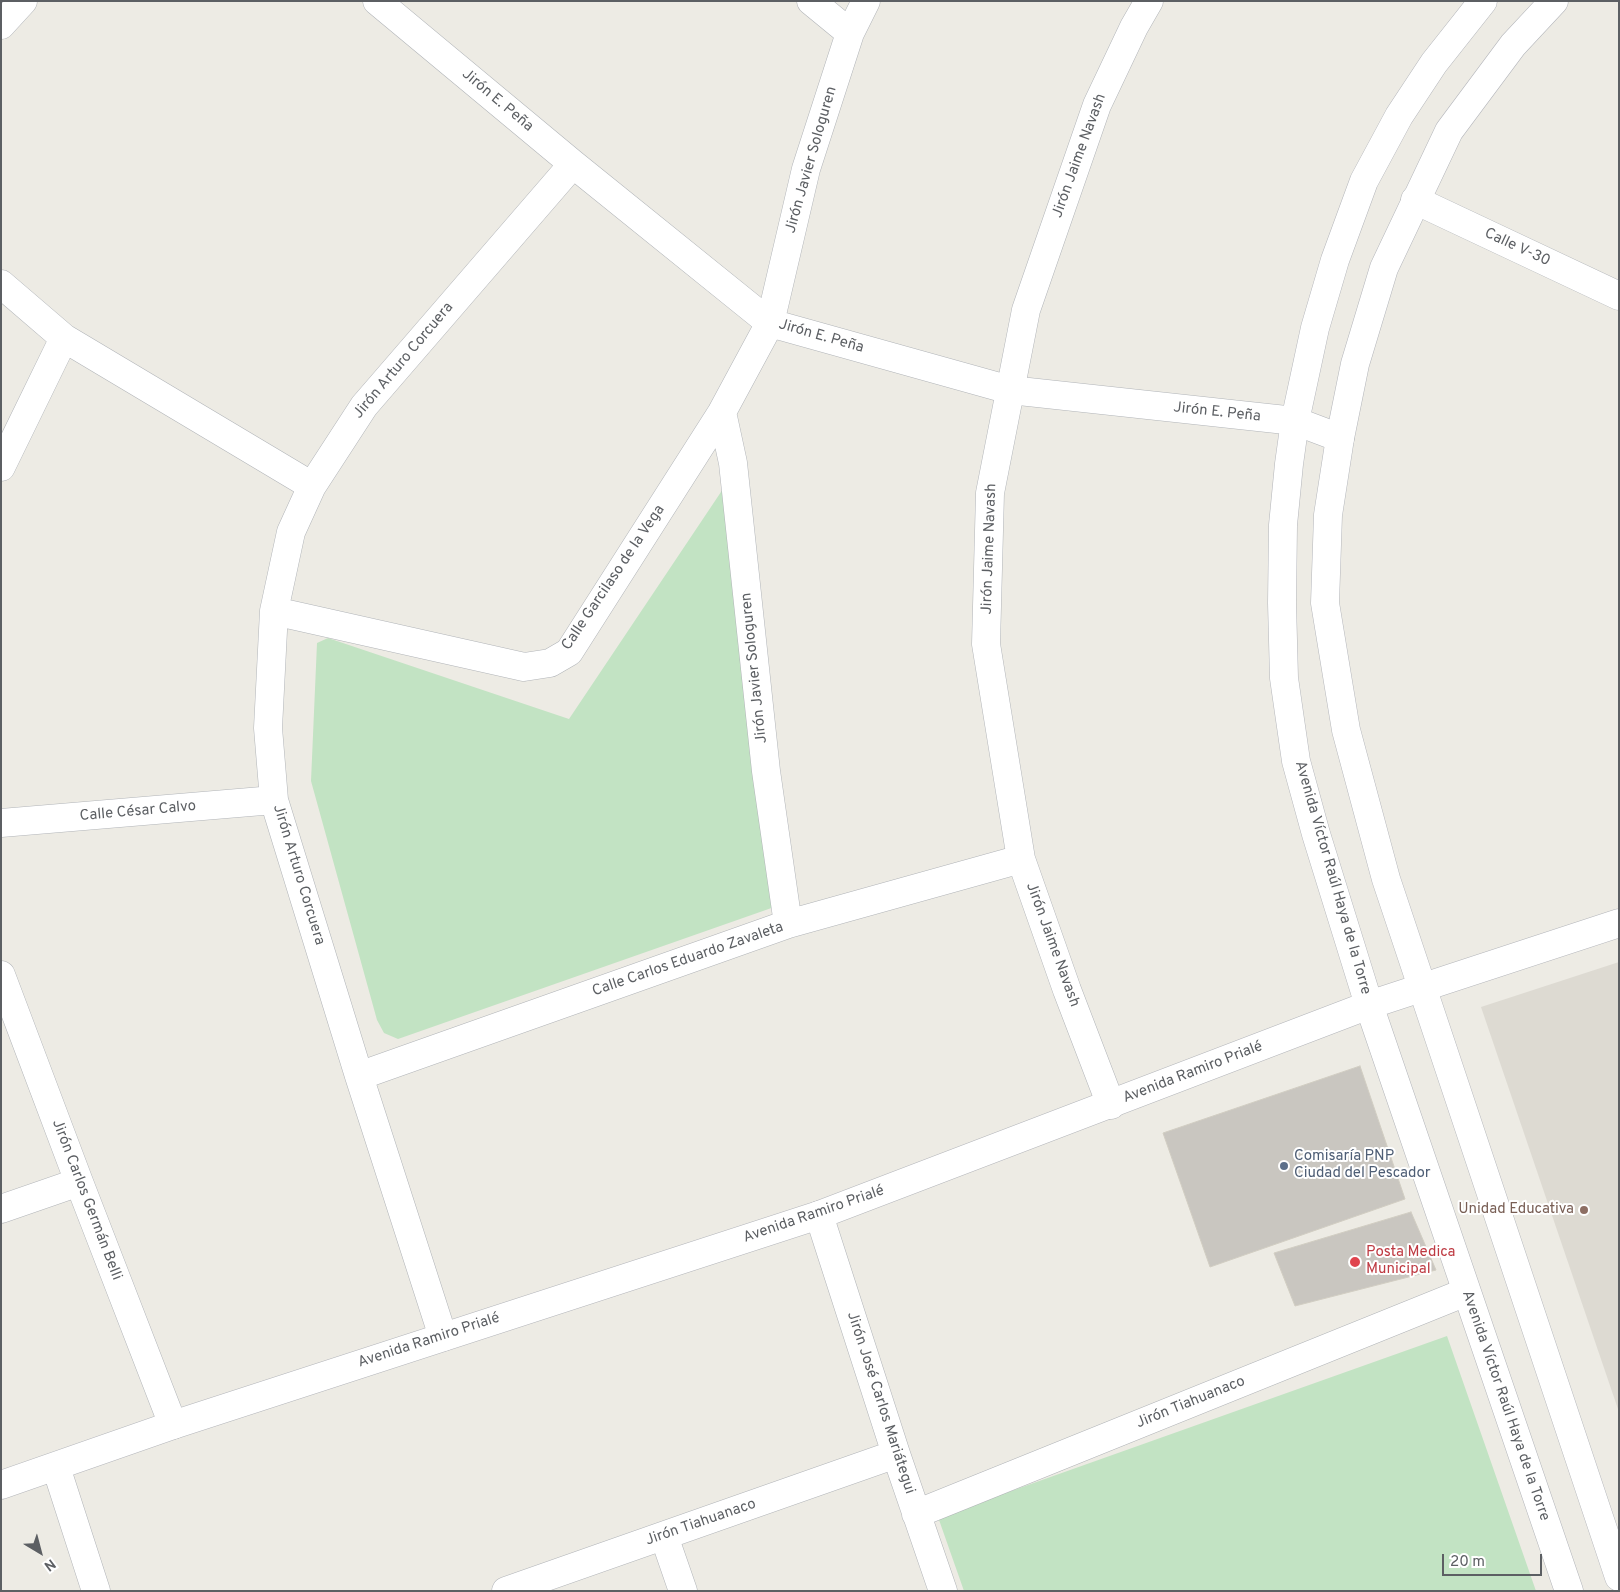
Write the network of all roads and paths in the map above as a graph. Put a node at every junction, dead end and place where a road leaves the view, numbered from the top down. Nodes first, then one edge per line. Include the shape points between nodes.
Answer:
1 (23, 1) edge
2 (377, 1) edge
3 (811, 1) edge
4 (866, 1) edge
5 (1149, 1) edge
6 (1483, 1) edge
7 (1554, 1) edge
8 (1, 25) edge
9 (850, 33) junction
10 (574, 164) junction
11 (1415, 200) junction
12 (1, 284) edge
13 (1619, 296) edge
14 (770, 323) junction
15 (64, 338) junction
16 (1010, 390) junction
17 (722, 412) junction
18 (1295, 421) junction
19 (1340, 438) junction
20 (1, 467) edge
21 (312, 486) junction
22 (274, 611) junction
23 (274, 800) junction
24 (1, 824) edge
25 (1021, 858) junction
26 (1619, 923) edge
27 (788, 924) junction
28 (1, 975) edge
29 (1421, 987) junction
30 (1369, 1005) junction
31 (359, 1076) junction
32 (1111, 1105) junction
33 (79, 1182) junction
34 (1, 1209) edge
35 (819, 1215) junction
36 (1466, 1292) junction
37 (443, 1337) junction
38 (173, 1425) junction
39 (896, 1454) junction
40 (56, 1467) junction
41 (1, 1485) edge
42 (916, 1514) junction
43 (664, 1536) junction
44 (1619, 1577) edge
45 (96, 1591) edge
46 (506, 1591) edge
47 (682, 1591) edge
48 (944, 1591) edge
49 (1568, 1591) edge

1 - 8 street
2 - 10 street, Jirón E. Peña
3 - 9 street
4 - 9 street, Jirón Javier Sologuren
5 - 16 street, Jirón Jaime Navash via 1097,105 1026,310
6 - 18 street, Avenida Víctor Raúl Haya de la Torre via 1434,63 1398,116 1364,181 1335,260
7 - 11 street via 1513,45 1449,131
9 - 14 street, Jirón Javier Sologuren via 806,169
10 - 14 street, Jirón E. Peña
10 - 21 street, Jirón Arturo Corcuera via 364,406
11 - 13 street, Calle V-30
11 - 19 street via 1384,268 1355,364
12 - 15 street
14 - 16 street, Jirón E. Peña
14 - 17 street, Calle Garcilaso de la Vega
15 - 20 street
15 - 21 street
16 - 18 street, Jirón E. Peña
16 - 25 street, Jirón Jaime Navash via 990,493 986,644
17 - 22 street, Calle Garcilaso de la Vega via 569,652 550,663 524,667
17 - 27 street, Jirón Javier Sologuren via 733,464 766,771
18 - 19 street, Jirón E. Peña
18 - 30 street, Avenida Víctor Raúl Haya de la Torre via 1283,526 1284,678 1296,761
19 - 29 street via 1328,515 1325,603 1335,671 1346,730 1386,880
21 - 22 street, Jirón Arturo Corcuera via 291,532
22 - 23 street, Jirón Arturo Corcuera via 268,728
23 - 24 street, Calle César Calvo
23 - 31 street, Jirón Arturo Corcuera
25 - 27 street, Calle Carlos Eduardo Zavaleta
25 - 32 street, Jirón Jaime Navash
26 - 29 street, Avenida Ramiro Prialé
27 - 31 street, Calle Carlos Eduardo Zavaleta
28 - 33 street, Jirón Carlos Germán Belli
29 - 30 street, Avenida Ramiro Prialé
29 - 44 street
30 - 32 street, Avenida Ramiro Prialé
30 - 36 street, Avenida Víctor Raúl Haya de la Torre
31 - 37 street, Jirón Arturo Corcuera
32 - 35 street, Avenida Ramiro Prialé
33 - 34 street
33 - 38 street, Jirón Carlos Germán Belli
35 - 37 street, Avenida Ramiro Prialé
35 - 39 street, Jirón José Carlos Mariátegui
36 - 42 street, Jirón Tiahuanaco
36 - 49 street, Avenida Víctor Raúl Haya de la Torre
37 - 38 street, Avenida Ramiro Prialé
38 - 40 street, Avenida Ramiro Prialé
39 - 42 street, Jirón José Carlos Mariátegui
39 - 43 street, Jirón Tiahuanaco
40 - 41 street, Avenida Ramiro Prialé
40 - 45 street
42 - 48 street, Jirón José Carlos Mariátegui
43 - 46 street, Jirón Tiahuanaco
43 - 47 street

